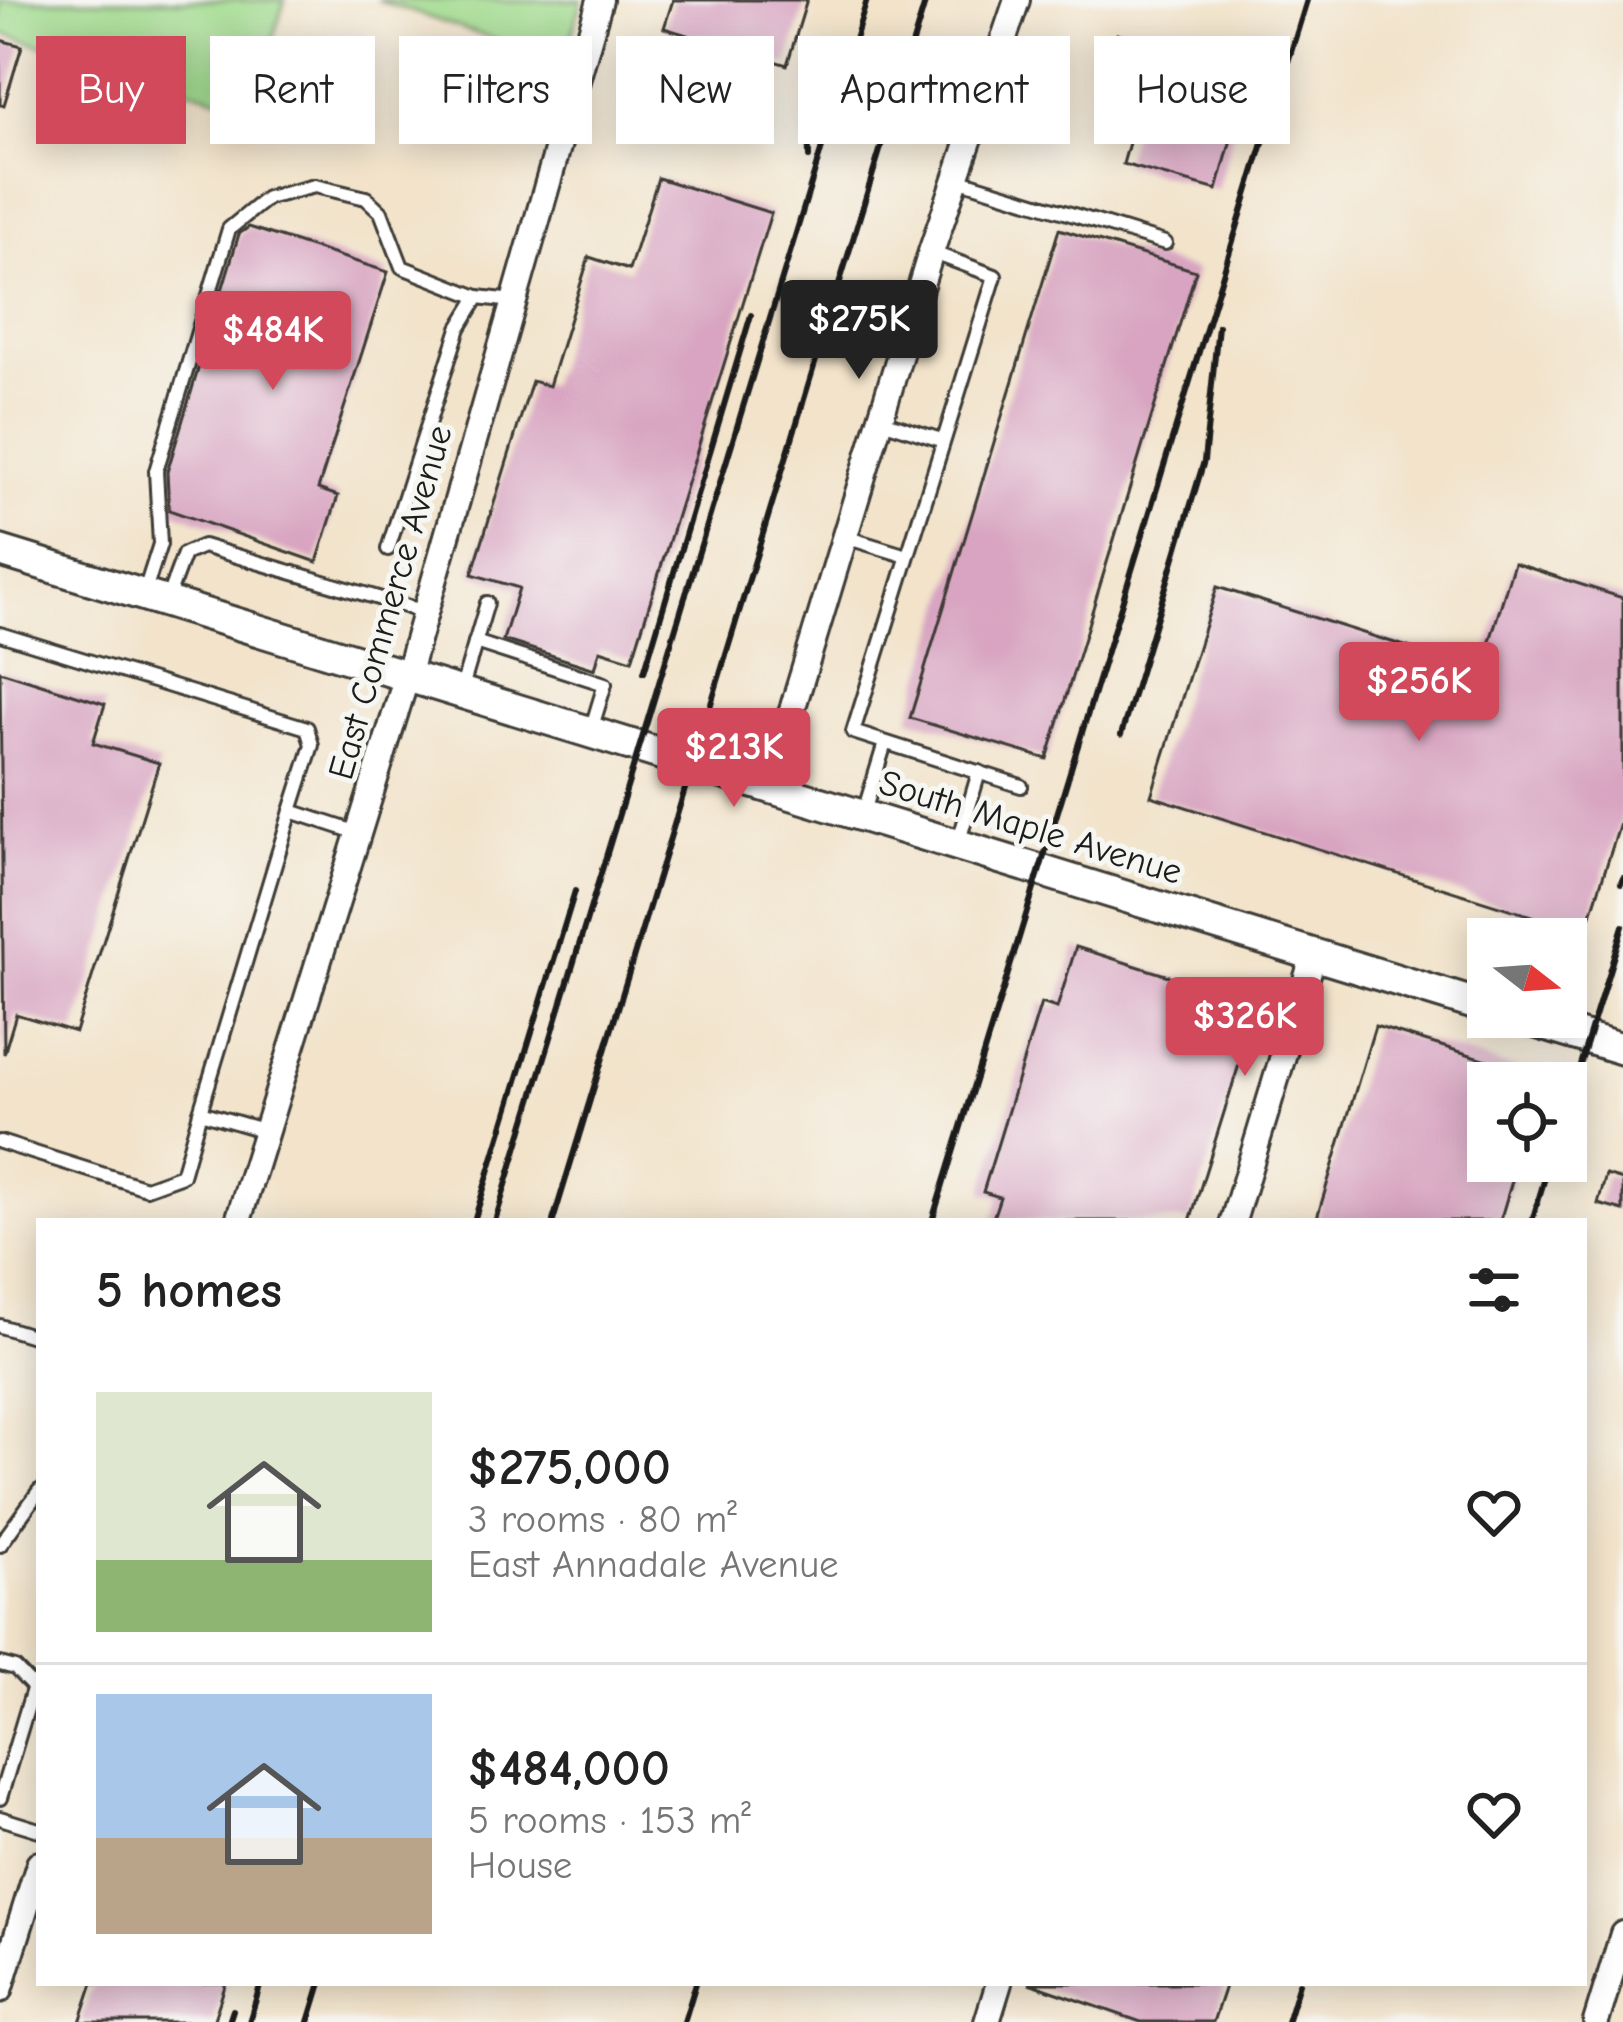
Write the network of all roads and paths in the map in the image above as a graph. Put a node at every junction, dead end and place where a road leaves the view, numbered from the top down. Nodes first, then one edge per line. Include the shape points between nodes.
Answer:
1 (600, 0) edge
2 (1017, 0) edge
3 (956, 178) junction
4 (1165, 243) dead end
5 (931, 253) junction
6 (478, 297) junction
7 (514, 301) junction
8 (879, 420) junction
9 (941, 440) junction
10 (844, 537) junction
11 (388, 549) dead end
12 (0, 551) edge
13 (907, 556) junction
14 (155, 598) junction
15 (487, 603) dead end
16 (425, 612) junction
17 (0, 634) edge
18 (475, 642) junction
19 (407, 676) junction
20 (460, 692) junction
21 (590, 732) junction
22 (885, 742) junction
23 (979, 772) junction
24 (769, 786) junction
25 (1021, 786) dead end
26 (291, 812) junction
27 (863, 815) junction
28 (358, 833) junction
29 (958, 844) junction
30 (1315, 954) junction
31 (1467, 1001) edge
32 (1587, 1038) edge
33 (1623, 1049) edge
34 (200, 1112) junction
35 (266, 1131) junction
36 (0, 1142) edge
37 (239, 1218) edge
38 (1234, 1218) edge
39 (0, 1326) edge
40 (36, 1337) edge
41 (36, 1495) edge
42 (0, 1545) edge
43 (0, 1664) edge
44 (36, 1690) edge
45 (0, 1798) edge
46 (0, 1818) edge
47 (36, 1829) edge
48 (36, 1874) edge
49 (1623, 1934) edge
50 (998, 1986) edge
51 (0, 1990) edge
52 (987, 2022) edge
53 (1596, 2022) edge

1 - 7 street, East Commerce Avenue
2 - 3 street
3 - 4 lane
3 - 5 street
5 - 8 street
5 - 9 lane via 995,276
6 - 7 lane
6 - 11 lane via 459,328
6 - 14 lane via 402,267 381,212 366,198 315,186 267,198 229,229 156,471
7 - 16 street, East Commerce Avenue
8 - 9 lane
8 - 10 street
9 - 13 lane
10 - 13 lane
10 - 24 street
12 - 14 street, South Maple Avenue
13 - 22 lane via 853,733
14 - 16 lane via 192,546
14 - 19 street, South Maple Avenue
15 - 18 lane
16 - 19 street, East Commerce Avenue
17 - 26 lane via 308,728 312,745
18 - 20 lane
18 - 21 lane via 605,684
19 - 20 street, South Maple Avenue
19 - 28 street, East Commerce Avenue
20 - 21 street, South Maple Avenue
21 - 24 street, South Maple Avenue
22 - 23 lane
22 - 27 lane
23 - 25 lane
23 - 29 lane
24 - 27 street, South Maple Avenue
26 - 28 lane
26 - 34 lane
27 - 29 street, South Maple Avenue
28 - 35 street, East Commerce Avenue
29 - 30 street, South Maple Avenue
30 - 31 street, South Maple Avenue
30 - 38 street
32 - 33 street
34 - 35 lane
34 - 36 lane via 182,1174 146,1188
35 - 37 street, East Commerce Avenue
39 - 40 lane
41 - 42 lane
43 - 44 lane
44 - 45 lane
46 - 47 lane
48 - 51 street
49 - 53 street
50 - 52 street

